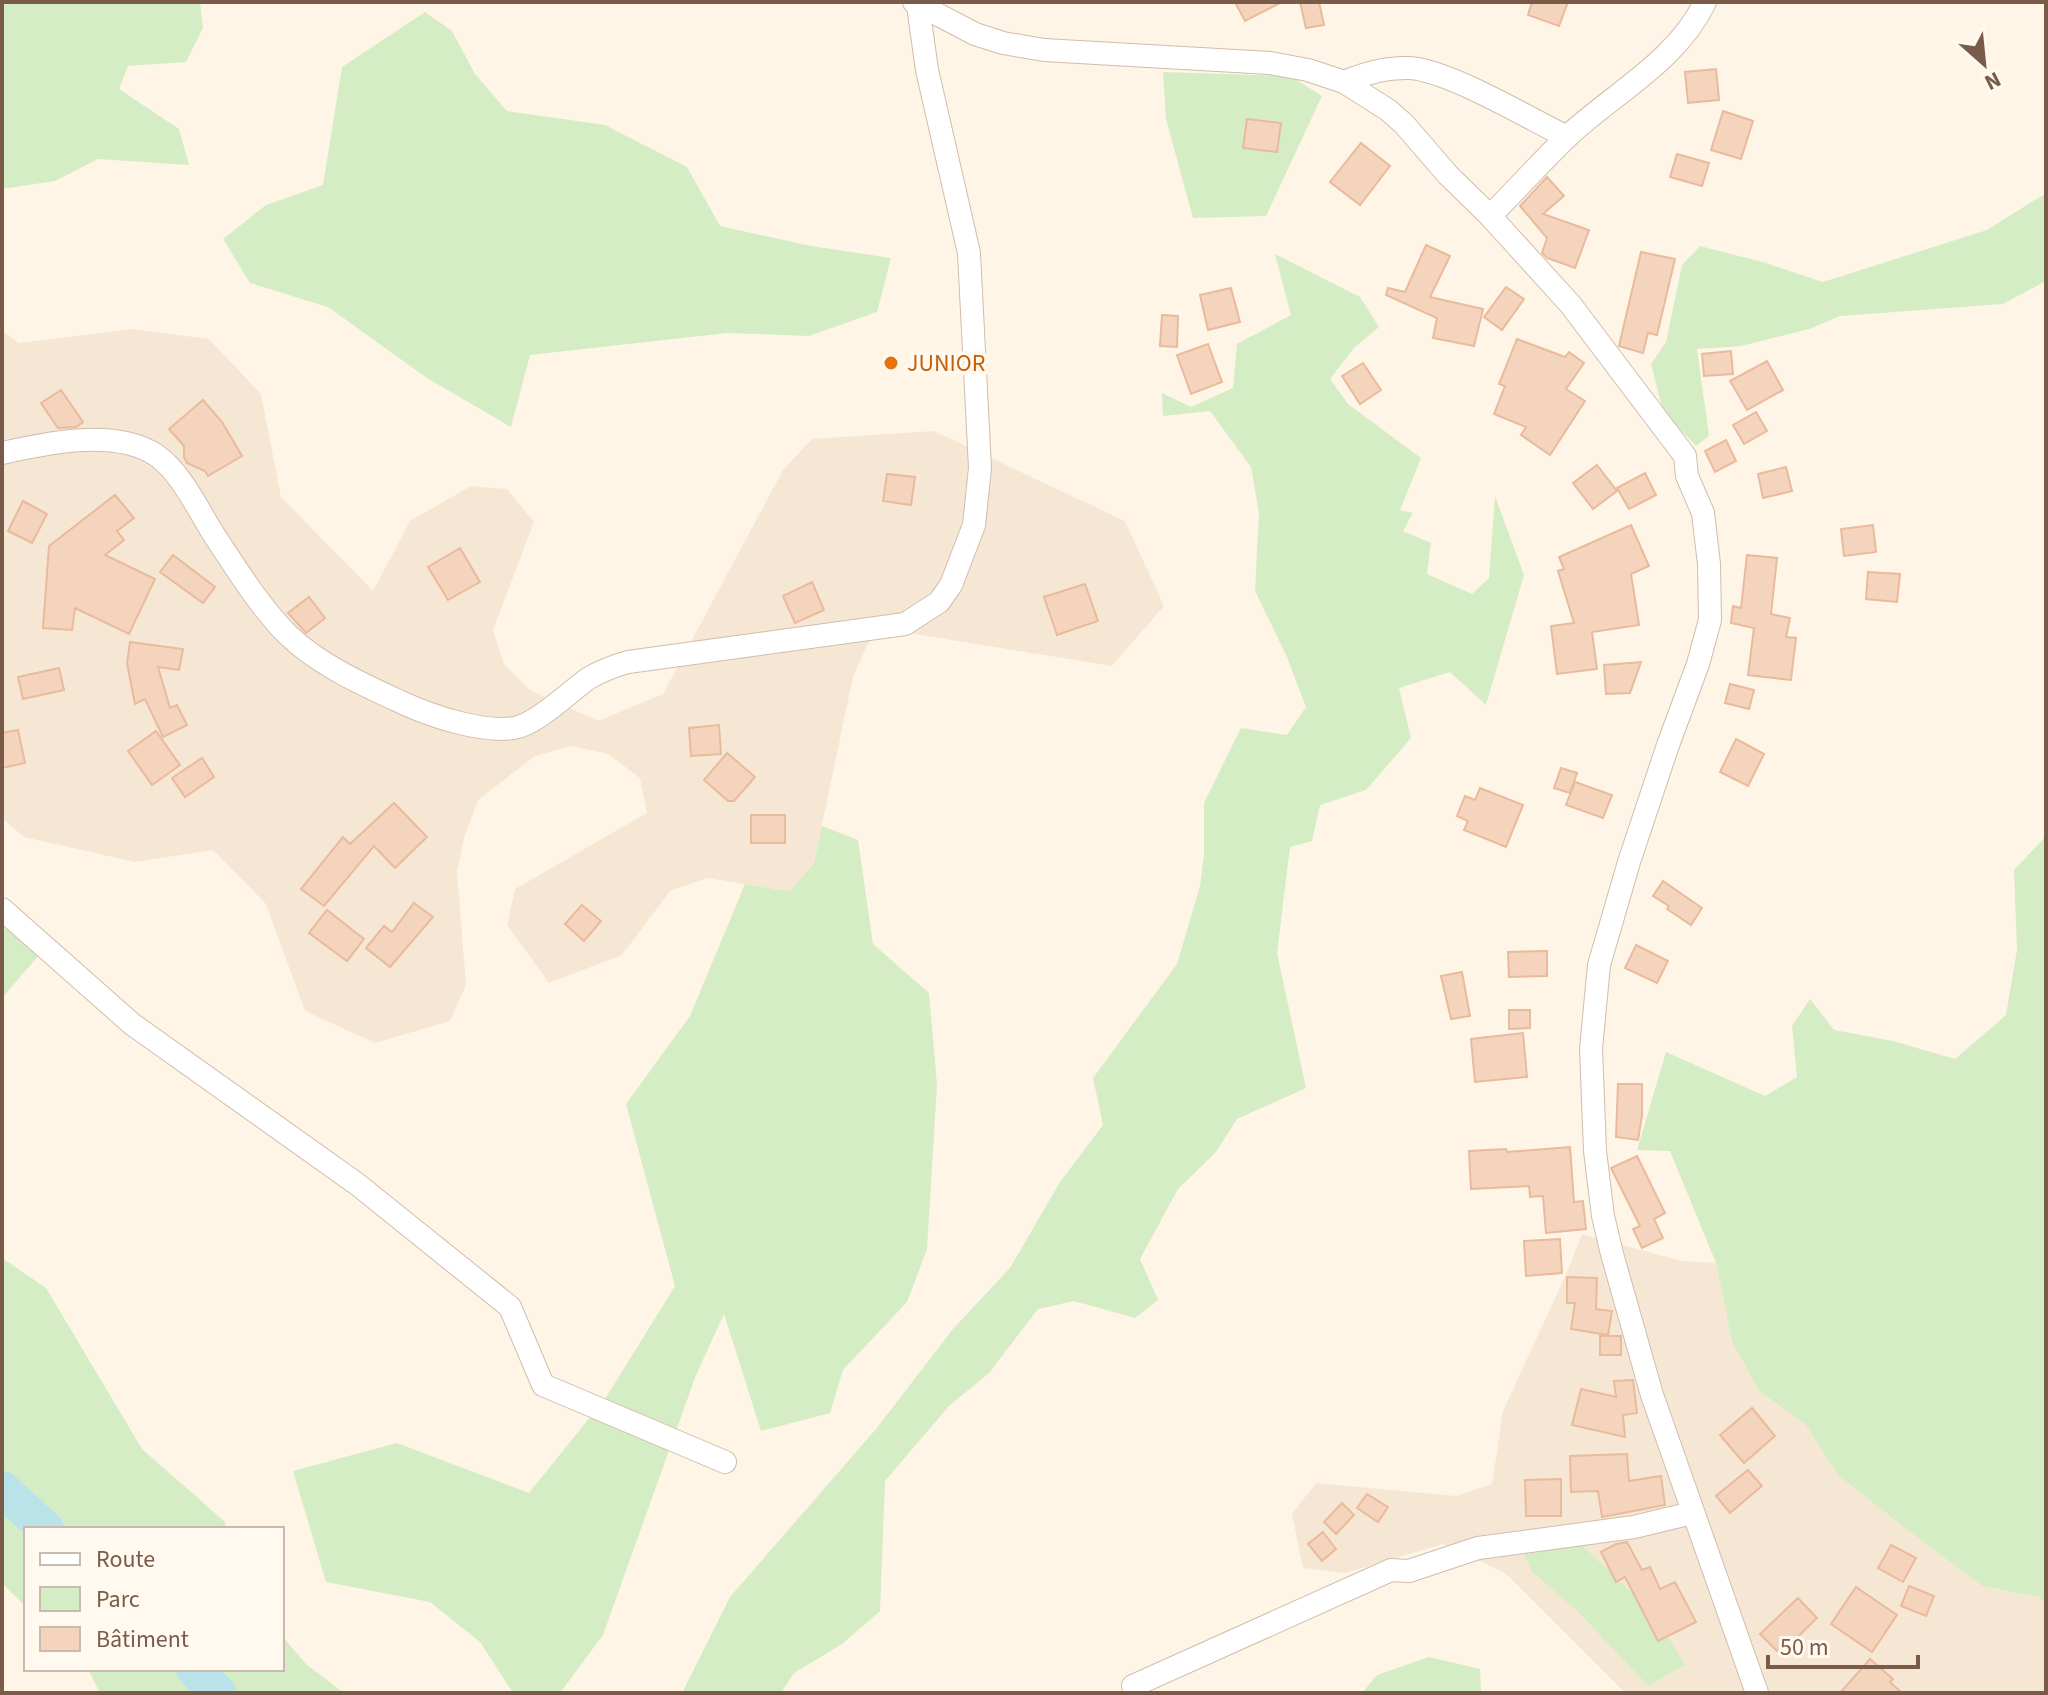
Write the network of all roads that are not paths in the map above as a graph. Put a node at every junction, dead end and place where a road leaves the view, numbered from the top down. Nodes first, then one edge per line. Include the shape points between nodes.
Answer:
1 (1705, 2) edge
2 (916, 4) edge
3 (1344, 82) junction
4 (1567, 137) junction
5 (1490, 216) junction
6 (2, 453) edge
7 (2, 909) edge
8 (725, 1462) dead end
9 (1692, 1513) junction
10 (1133, 1686) dead end
11 (1757, 1693) edge

1 - 4 street via 1663,56
2 - 3 street via 1003,43 1270,63
2 - 6 street via 969,253 980,468 974,525 951,585 939,602 905,624 628,662 591,677 518,727 471,725 360,683 291,638 245,581 175,474 156,455 99,440
3 - 4 street via 1391,68 1413,68 1468,87
3 - 5 street via 1404,124
4 - 5 street
5 - 9 street via 1570,304 1685,456 1687,476 1703,513 1710,620 1607,933 1595,994 1591,1063 1603,1216 1652,1395
7 - 8 street via 132,1024 357,1184 510,1307 543,1385
9 - 10 street via 1587,1535 1478,1548 1409,1571 1391,1570
9 - 11 street

